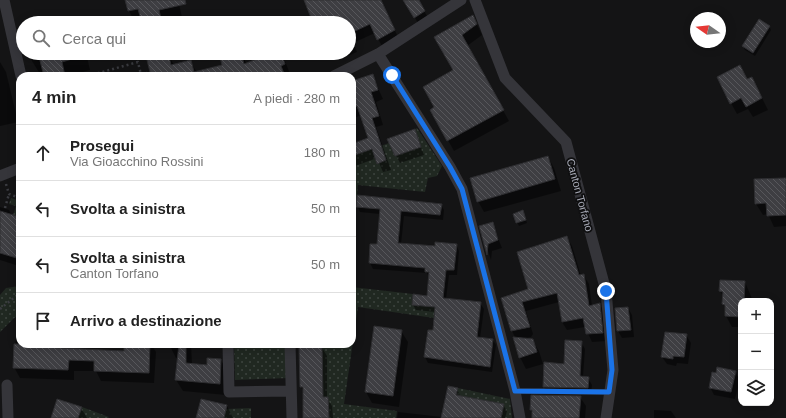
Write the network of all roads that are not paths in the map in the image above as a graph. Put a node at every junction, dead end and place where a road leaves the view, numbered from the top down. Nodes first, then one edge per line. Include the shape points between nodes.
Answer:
1 (4, 0) edge
2 (461, 0) edge
3 (475, 0) edge
4 (16, 51) edge
5 (378, 54) junction
6 (18, 60) edge
7 (21, 72) edge
8 (342, 72) edge
9 (16, 170) edge
10 (2, 175) edge
11 (228, 348) edge
12 (290, 348) edge
13 (7, 385) dead end
14 (291, 391) junction
15 (515, 391) junction
16 (609, 392) junction
17 (8, 418) edge
18 (292, 418) edge
19 (520, 418) edge
20 (606, 418) edge

1 - 4 street
2 - 5 street
3 - 16 street, Canton Torfano via 505,78 566,142 606,291 612,370
5 - 8 street
5 - 15 street via 462,189
6 - 7 street
9 - 10 street
11 - 14 street via 229,392
12 - 14 street
13 - 17 street
14 - 18 street
15 - 16 lane
15 - 19 street
16 - 20 street, Canton Torfano

